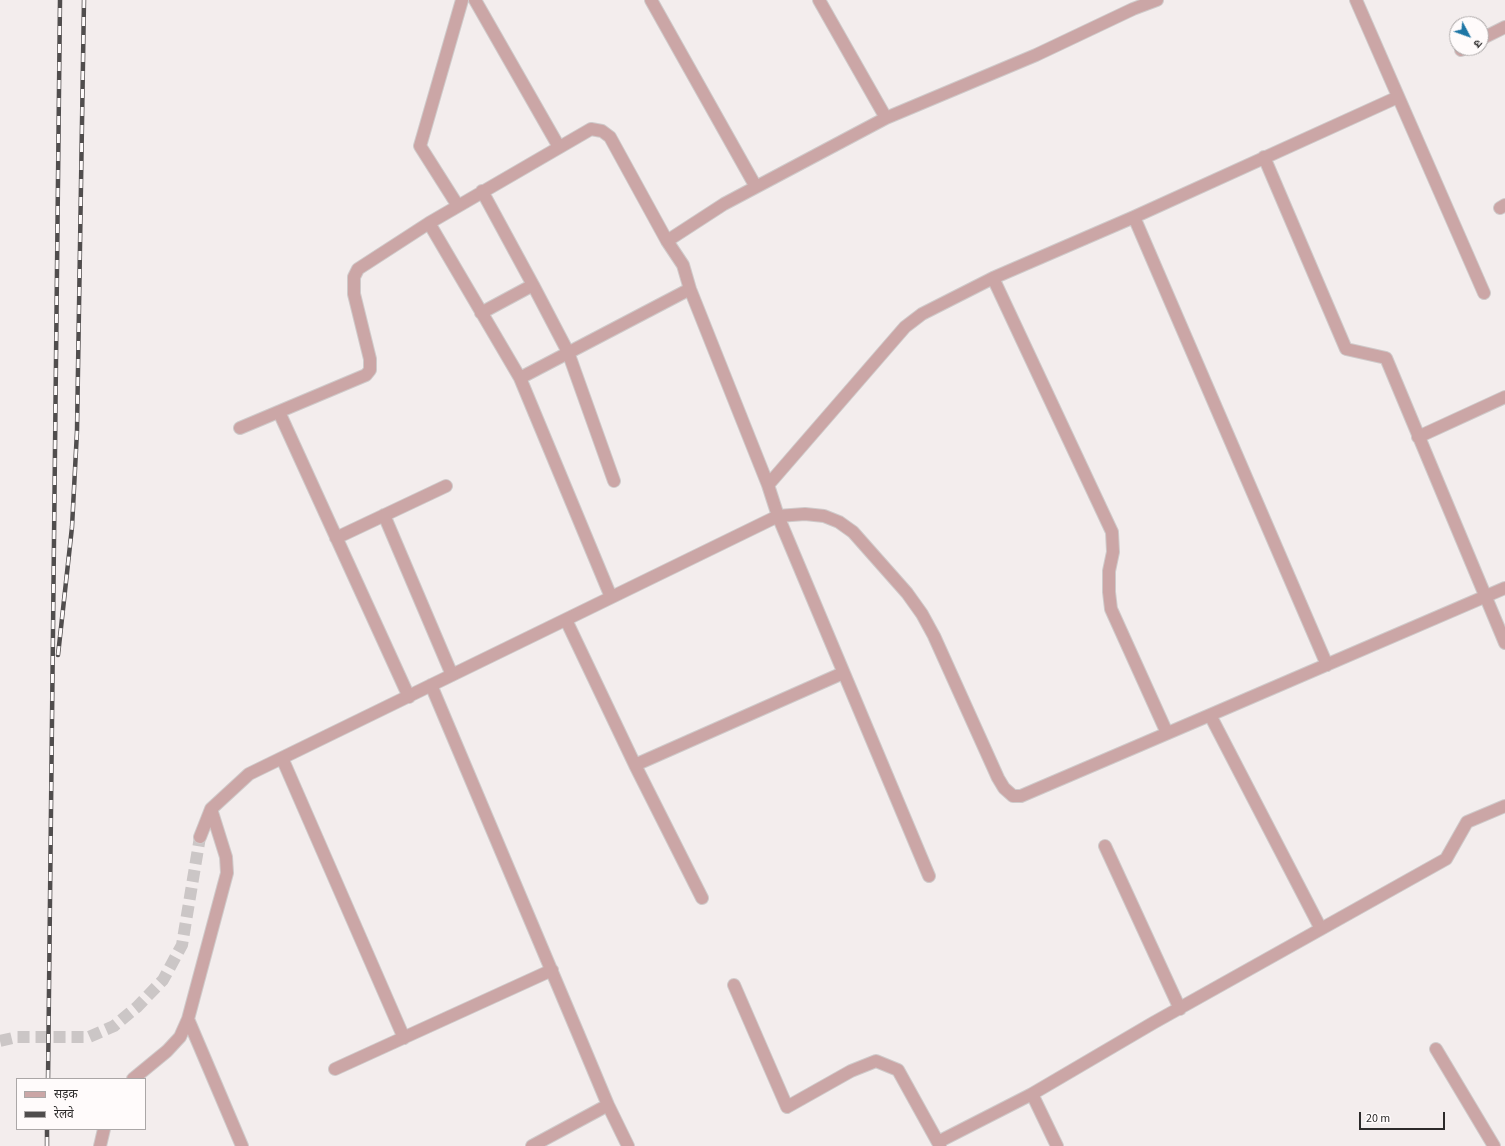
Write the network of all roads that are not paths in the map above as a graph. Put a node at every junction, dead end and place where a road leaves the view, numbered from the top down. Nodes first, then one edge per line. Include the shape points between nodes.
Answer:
1 (462, 0) edge
2 (476, 0) edge
3 (651, 0) edge
4 (819, 0) edge
5 (1158, 0) edge
6 (1356, 0) edge
7 (1131, 4) edge
8 (1505, 27) edge
9 (1489, 35) edge
10 (1398, 97) junction
11 (886, 118) junction
12 (559, 147) junction
13 (1264, 157) junction
14 (756, 187) junction
15 (482, 191) junction
16 (458, 206) junction
17 (1134, 217) junction
18 (429, 223) junction
19 (667, 241) junction
20 (993, 278) junction
21 (533, 285) junction
22 (690, 289) junction
23 (1484, 293) dead end
24 (482, 313) junction
25 (568, 352) junction
26 (520, 378) junction
27 (1505, 397) edge
28 (279, 412) junction
29 (240, 428) dead end
30 (1418, 437) junction
31 (614, 482) dead end
32 (768, 485) junction
33 (446, 486) dead end
34 (384, 515) junction
35 (778, 516) junction
36 (336, 538) junction
37 (1505, 588) edge
38 (1486, 597) junction
39 (611, 598) junction
40 (566, 620) junction
41 (1505, 644) edge
42 (1327, 665) junction
43 (843, 673) junction
44 (452, 675) junction
45 (431, 685) junction
46 (409, 696) junction
47 (1210, 715) junction
48 (1167, 734) junction
49 (282, 758) junction
50 (635, 765) junction
51 (1505, 806) edge
52 (211, 809) junction
53 (200, 837) tunnel mouth
54 (1105, 846) dead end
55 (929, 876) dead end
56 (702, 898) dead end
57 (1321, 930) junction
58 (552, 970) junction
59 (734, 985) dead end
60 (1180, 1009) junction
61 (188, 1019) junction
62 (404, 1038) junction
63 (1436, 1049) dead end
64 (335, 1069) dead end
65 (134, 1078) edge
66 (1032, 1094) junction
67 (608, 1105) junction
68 (104, 1130) edge
69 (939, 1144) edge
70 (100, 1146) edge
71 (242, 1146) edge
72 (532, 1146) edge
73 (628, 1146) edge
74 (1057, 1146) edge
75 (1494, 1146) edge

1 - 16 street via 420,146
2 - 12 street
3 - 14 street
4 - 11 street
5 - 7 street
6 - 10 street
7 - 11 street via 1036,55
8 - 9 street
10 - 13 street
10 - 23 street
11 - 14 street
12 - 15 street
12 - 19 street via 591,129 602,131 610,137
13 - 17 street
13 - 30 street via 1346,349 1386,358
14 - 19 street via 724,204
15 - 16 street
15 - 21 street
16 - 18 street
17 - 20 street
17 - 42 street
18 - 24 street
18 - 28 street via 358,268 354,277 354,294 370,359 370,370
19 - 22 street via 683,265
20 - 32 street via 922,314 905,326
20 - 48 street via 1112,532 1113,552 1109,571 1111,609
21 - 24 street
21 - 25 street
22 - 25 street
22 - 32 street
24 - 26 street
25 - 26 street
25 - 31 street
26 - 39 street
27 - 30 street
28 - 29 street
28 - 36 street
30 - 38 street
32 - 35 street
33 - 34 street
34 - 36 street
34 - 44 street
35 - 39 street
35 - 43 street
35 - 48 street via 805,514 824,516 839,522 853,532 907,593 934,636 998,778 1012,796 1021,796
36 - 46 street
37 - 38 street
38 - 41 street
38 - 42 street
39 - 40 street
40 - 44 street
40 - 50 street
42 - 47 street
43 - 50 street
43 - 55 street
44 - 45 street
45 - 46 street
45 - 58 street
46 - 49 street
47 - 48 street
47 - 57 street
49 - 52 street via 249,774
49 - 62 street
50 - 56 street
51 - 57 street via 1467,822 1446,860
52 - 53 street
52 - 61 street via 226,856 227,873
54 - 60 street
57 - 60 street
58 - 62 street
58 - 67 street
59 - 69 street via 787,1107 851,1071 876,1062 898,1070
60 - 66 street
61 - 65 street via 180,1036 171,1046
61 - 71 street
62 - 64 street
63 - 75 street
66 - 69 street
66 - 74 street
67 - 72 street
67 - 73 street
68 - 70 street

